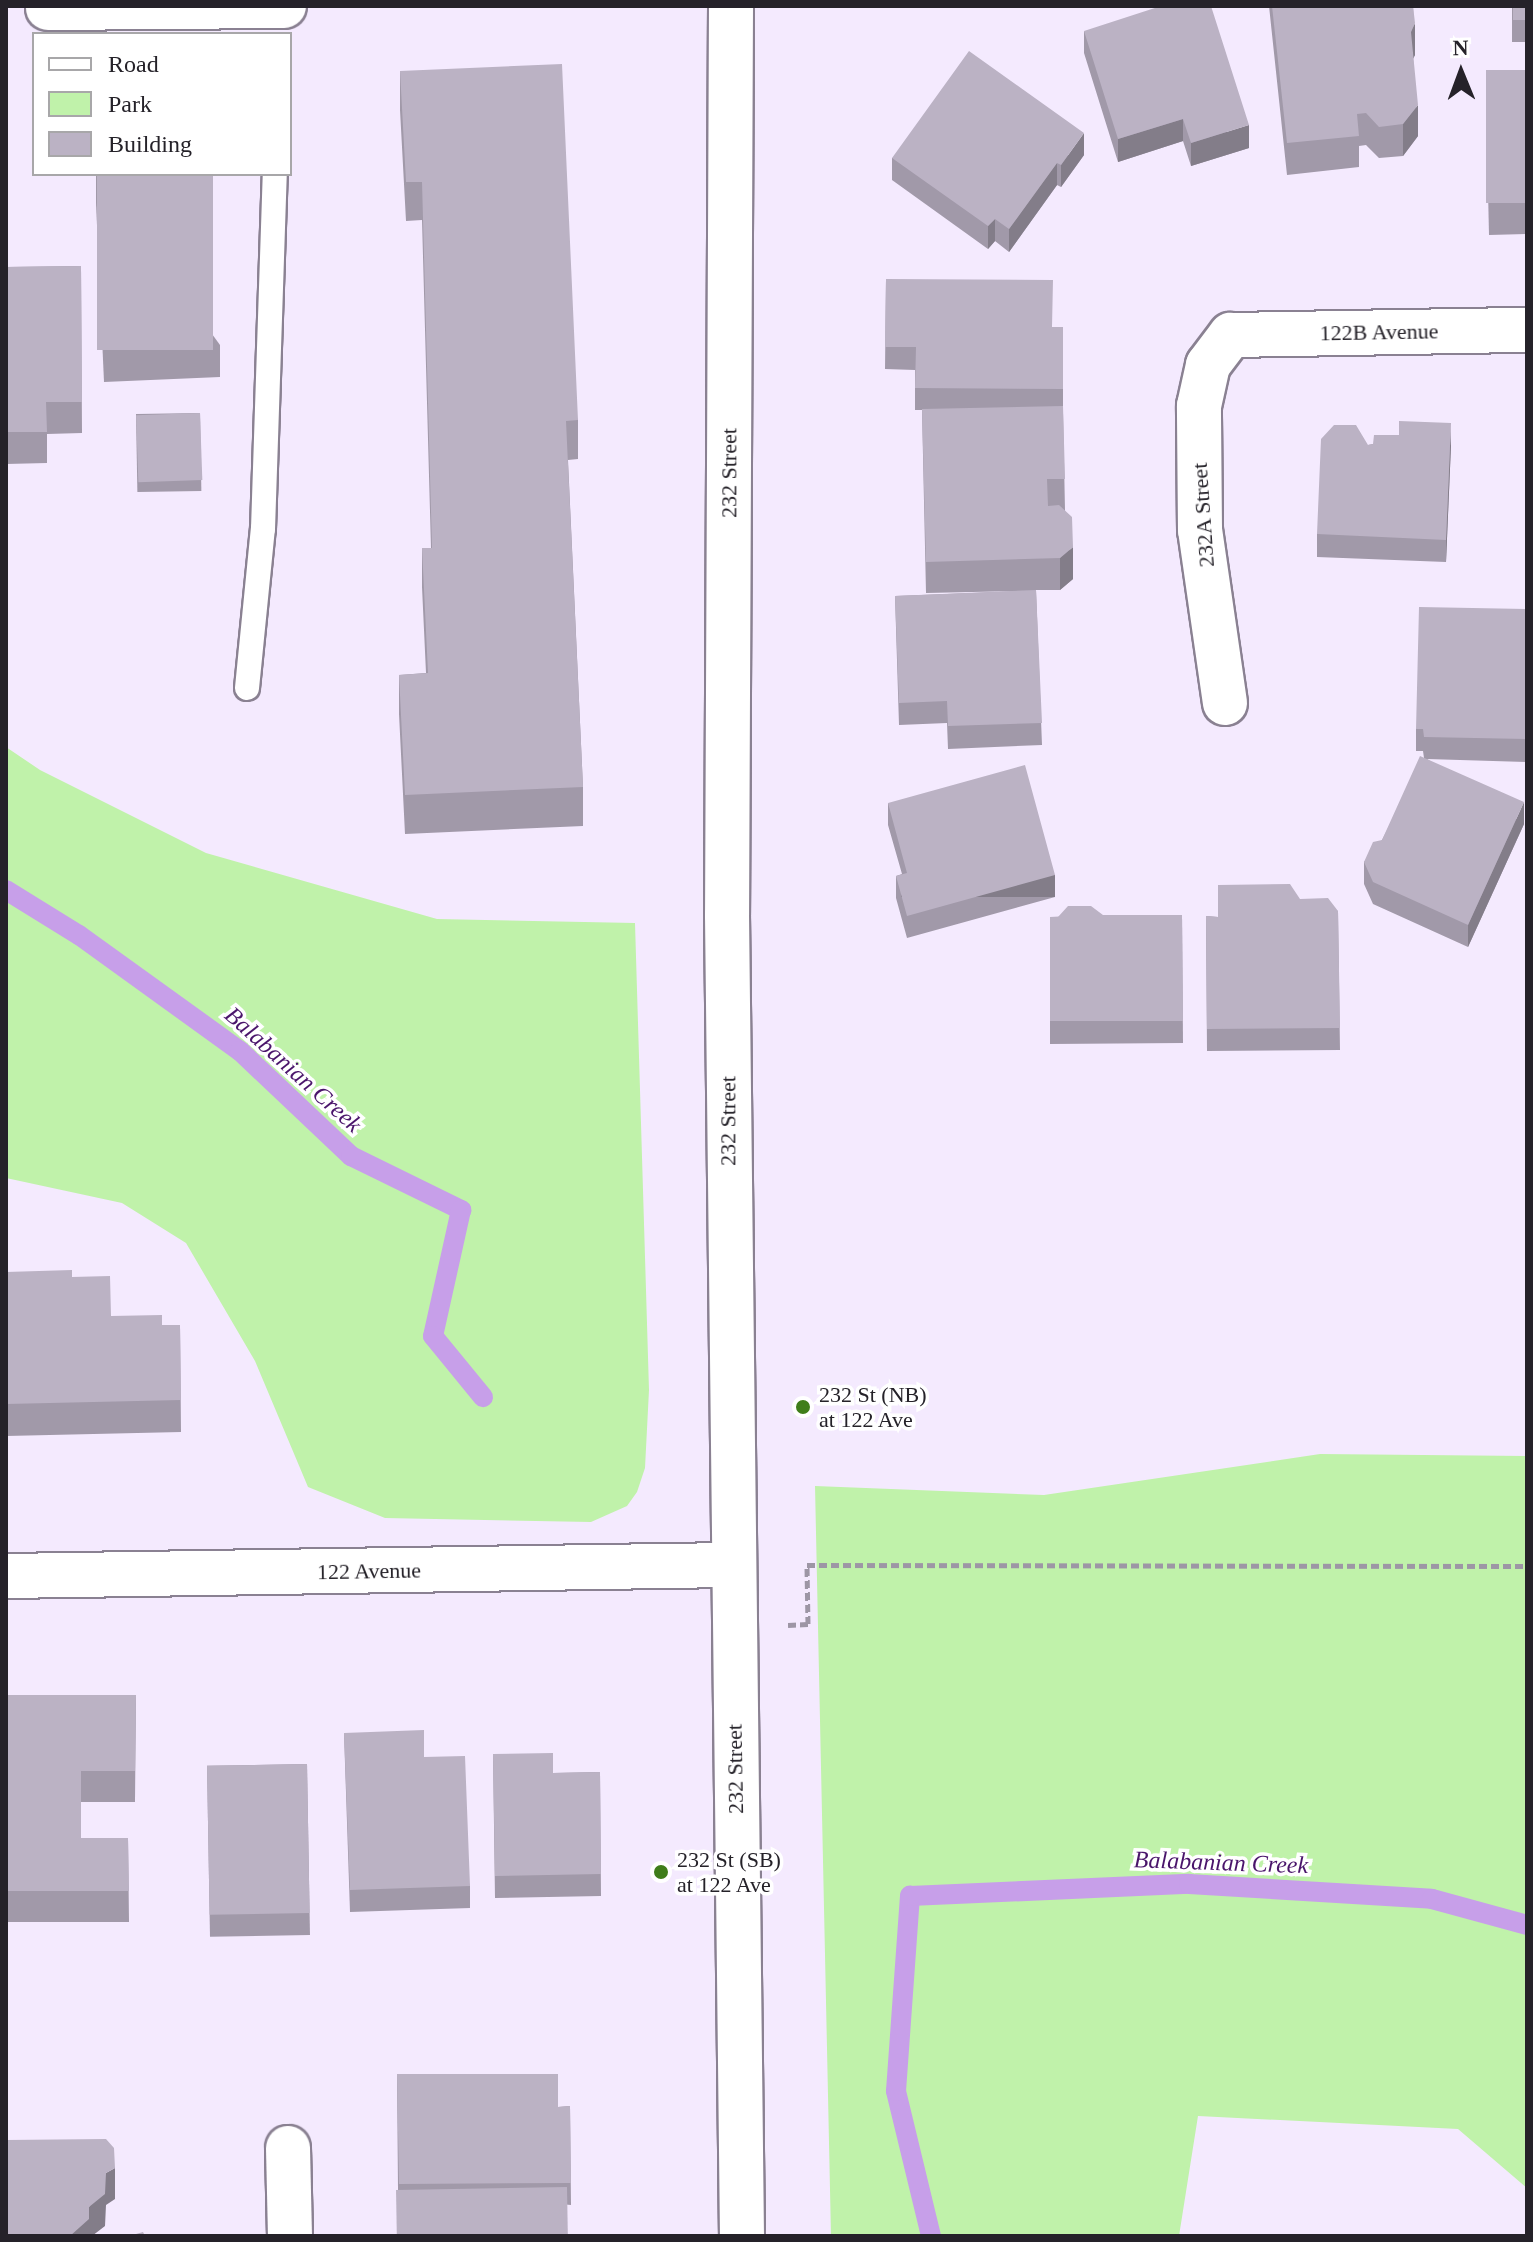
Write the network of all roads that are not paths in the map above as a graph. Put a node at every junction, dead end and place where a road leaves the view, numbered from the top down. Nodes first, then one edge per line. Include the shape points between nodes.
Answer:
1 (284, 6) edge
2 (731, 6) edge
3 (48, 8) edge
4 (224, 16) edge
5 (275, 176) edge
6 (1527, 330) edge
7 (1231, 335) joint
8 (247, 688) dead end
9 (1225, 703) dead end
10 (732, 1565) junction
11 (6, 1576) edge
12 (288, 2148) dead end
13 (290, 2236) edge
14 (742, 2236) edge

1 - 4 main road
2 - 10 main road, 232 Street via 727,915
3 - 4 main road
5 - 8 lane via 263,529
6 - 7 main road, 122B Avenue
7 - 9 main road, 232A Street via 1208,365 1199,406 1200,530
10 - 11 main road, 122 Avenue
10 - 14 main road, 232 Street
12 - 13 main road

